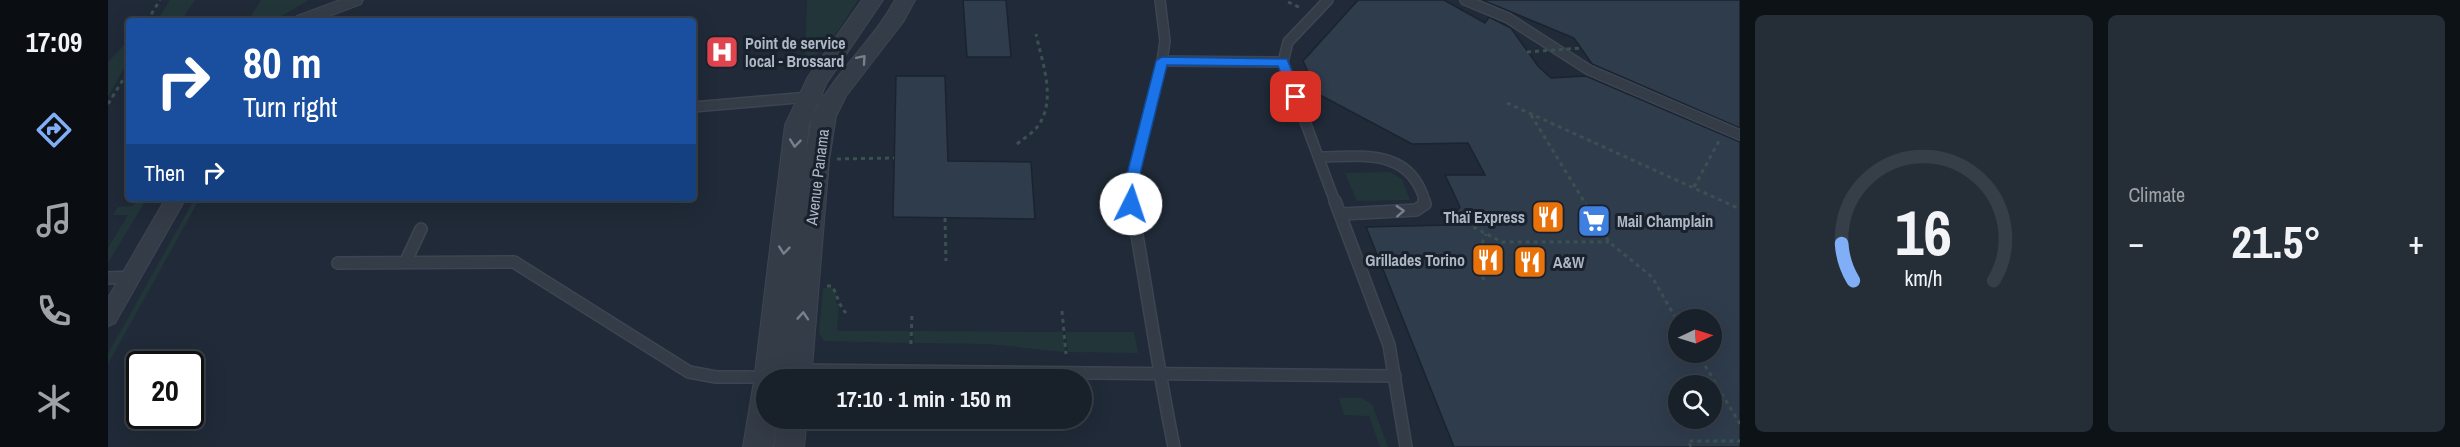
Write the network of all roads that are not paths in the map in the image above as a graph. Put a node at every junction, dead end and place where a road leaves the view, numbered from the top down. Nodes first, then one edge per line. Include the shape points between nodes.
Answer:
1 (335, 0) edge
2 (355, 0) edge
3 (873, 0) edge
4 (905, 0) edge
5 (1160, 0) edge
6 (1328, 0) edge
7 (1465, 0) edge
8 (305, 18) edge
9 (307, 18) edge
10 (1162, 61) junction
11 (1283, 62) junction
12 (819, 99) junction
13 (696, 107) edge
14 (1740, 135) edge
15 (1320, 157) junction
16 (174, 201) edge
17 (1342, 214) junction
18 (421, 229) dead end
19 (406, 261) junction
20 (338, 263) dead end
21 (131, 277) junction
22 (108, 278) edge
23 (108, 317) edge
24 (781, 369) edge
25 (1092, 375) edge
26 (1159, 375) junction
27 (1395, 376) junction
28 (756, 377) edge
29 (764, 429) edge
30 (791, 429) edge
31 (758, 447) edge
32 (789, 447) edge
33 (1174, 447) edge
34 (1406, 447) edge

1 - 8 street
2 - 9 street
3 - 12 street, Avenue Panama via 816,82
12 -> 4 street, Avenue Panama via 855,66 896,17
5 - 10 lane via 1165,41
6 - 11 lane via 1288,42
7 - 14 lane via 1508,18 1588,70
10 - 11 lane
10 - 26 lane via 1130,190
11 - 15 lane
12 - 13 lane
12 - 24 street, Avenue Panama via 824,116
15 - 17 lane
17 -> 15 lane via 1416,210 1425,204 1423,191 1416,177 1395,161
16 - 21 street
17 - 27 lane via 1389,345
18 - 19 lane
19 - 20 lane
19 - 28 lane via 514,262 689,372
21 - 22 lane
21 - 23 street
25 - 26 lane
26 - 27 lane
26 - 33 lane
27 - 34 lane
29 - 31 street, Avenue Panama
30 - 32 street

